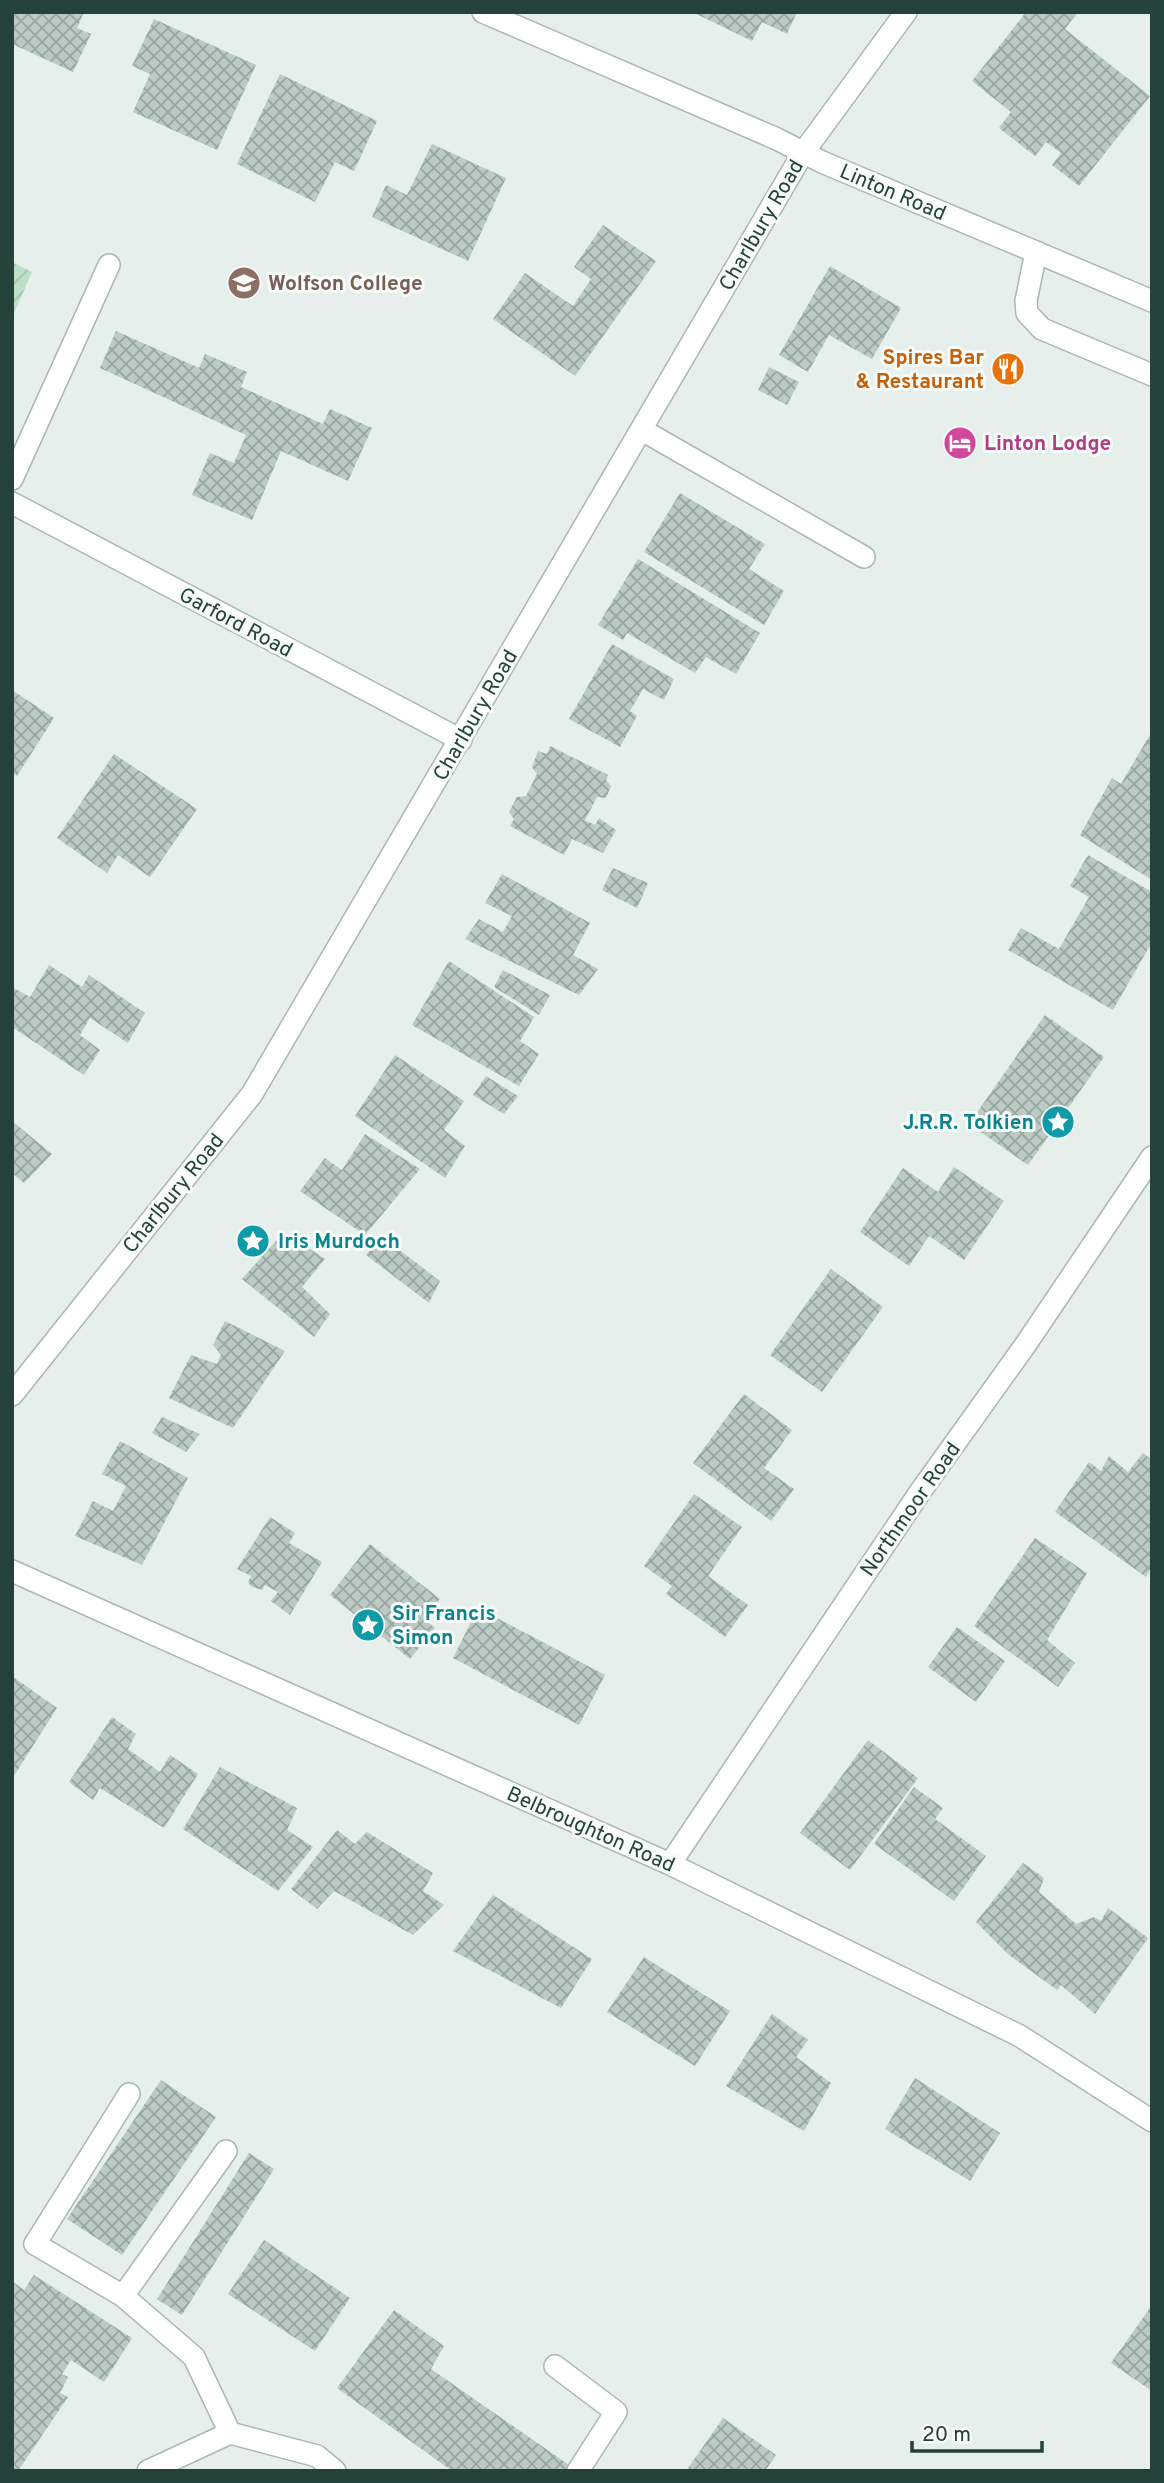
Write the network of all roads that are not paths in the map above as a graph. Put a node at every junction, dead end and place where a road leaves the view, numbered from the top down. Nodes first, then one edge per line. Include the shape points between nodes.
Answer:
1 (482, 12) edge
2 (906, 12) edge
3 (803, 153) junction
4 (1035, 252) junction
5 (108, 265) dead end
6 (1152, 302) edge
7 (1152, 375) edge
8 (642, 430) junction
9 (12, 479) edge
10 (12, 503) edge
11 (864, 557) dead end
12 (461, 740) junction
13 (1152, 1157) edge
14 (12, 1395) edge
15 (12, 1571) edge
16 (670, 1864) junction
17 (129, 2094) dead end
18 (1152, 2120) edge
19 (226, 2151) dead end
20 (123, 2296) junction
21 (555, 2366) dead end
22 (230, 2433) junction
23 (148, 2471) edge
24 (335, 2471) edge
25 (578, 2471) edge

1 - 3 street, Linton Road
2 - 3 street, Charlbury Road
3 - 4 street, Linton Road
3 - 8 street, Charlbury Road
4 - 6 street, Linton Road
4 - 7 street via 1027,313 1042,329
5 - 9 street
8 - 11 street
8 - 12 street, Charlbury Road
10 - 12 street, Garford Road
12 - 14 street, Charlbury Road via 252,1094
13 - 16 street, Northmoor Road
15 - 16 street, Belbroughton Road
16 - 18 street, Belbroughton Road via 1020,2036
17 - 20 street via 35,2244
19 - 20 street
20 - 22 street via 194,2357
21 - 25 street via 616,2412
22 - 23 street
22 - 24 street via 317,2456

